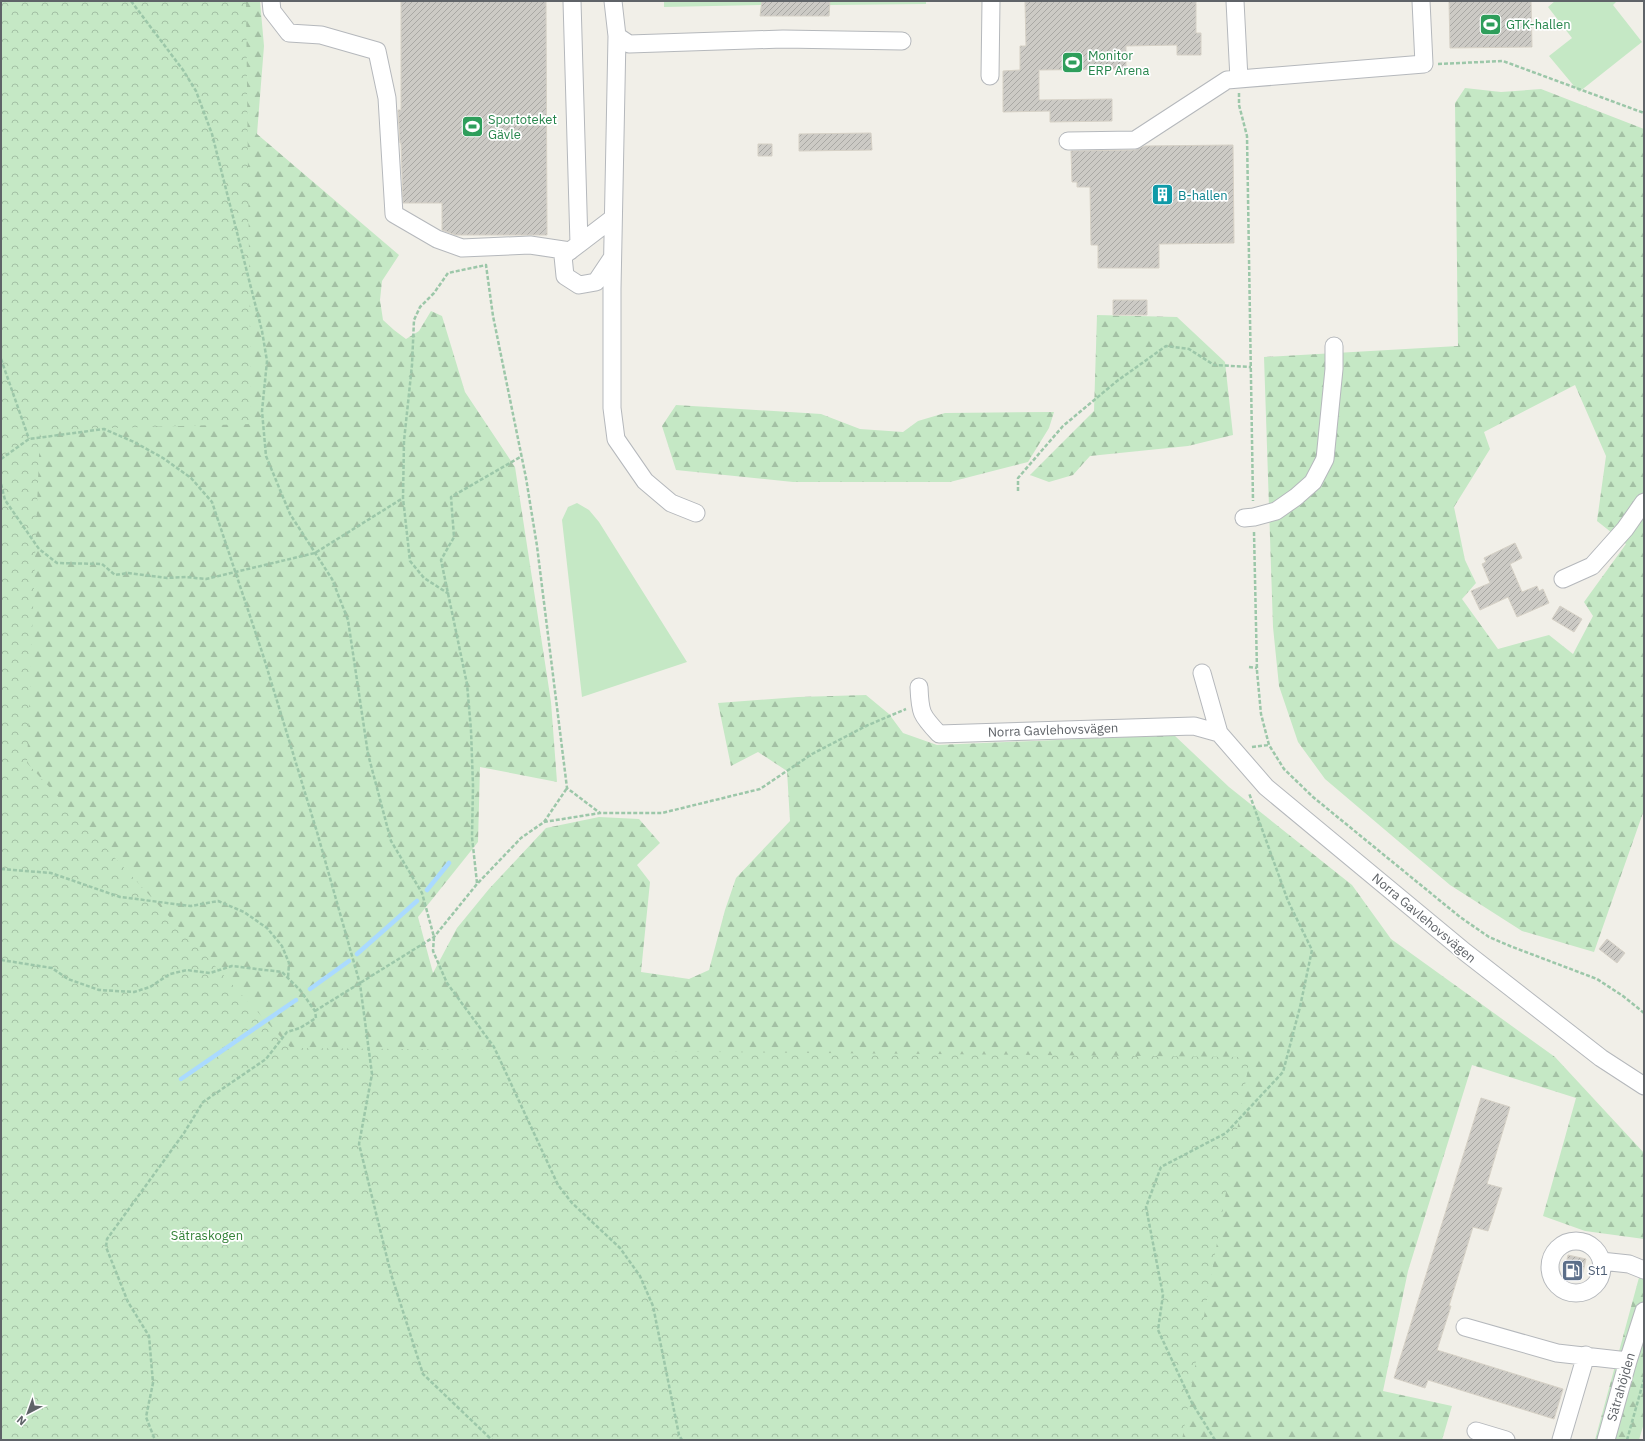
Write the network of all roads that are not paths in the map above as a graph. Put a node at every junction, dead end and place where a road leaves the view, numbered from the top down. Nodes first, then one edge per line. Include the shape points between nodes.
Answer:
1 (271, 1) edge
2 (572, 1) edge
3 (613, 1) edge
4 (991, 1) edge
5 (1235, 1) edge
6 (1421, 1) edge
7 (616, 36) junction
8 (902, 41) dead end
9 (990, 76) dead end
10 (1239, 79) junction
11 (1068, 141) dead end
12 (613, 218) junction
13 (574, 248) junction
14 (612, 258) junction
15 (1334, 346) dead end
16 (1644, 502) edge
17 (696, 513) dead end
18 (1249, 518) road end
19 (1563, 579) dead end
20 (1202, 673) dead end
21 (919, 687) dead end
22 (1219, 733) junction
23 (1644, 1086) edge
24 (1601, 1261) dead end
25 (1644, 1270) edge
26 (1644, 1311) edge
27 (1465, 1327) dead end
28 (1586, 1356) junction
29 (1628, 1361) junction
30 (1476, 1432) dead end
31 (1506, 1440) edge
32 (1561, 1440) edge
33 (1606, 1440) edge

1 - 13 street via 272,11 289,33 321,35 377,51 387,98 394,214 437,239 462,248 530,245
2 - 13 street
3 - 7 street
4 - 9 street
5 - 10 street
6 - 10 street via 1424,64
7 - 8 street via 629,44 783,39
7 - 12 street
10 - 11 street via 1227,80 1135,140
12 - 13 street
12 - 14 street
13 - 14 street via 562,256 565,276 579,285 596,282
14 - 17 street via 612,408 616,439 645,481 671,503
15 - 18 street via 1325,459 1313,482 1296,497 1276,511
16 - 19 street via 1626,530 1592,566
20 - 22 street, Norra Gavlehovsvägen
21 - 22 street, Norra Gavlehovsvägen via 924,718 939,734 1194,726
22 - 23 street, Norra Gavlehovsvägen via 1266,787 1447,937 1601,1058
24 - 25 street via 1629,1264
26 - 29 street, Sätrahöjden
27 - 28 street via 1557,1353
28 - 29 street
28 - 32 street
29 - 33 street, Sätrahöjden
30 - 31 street

